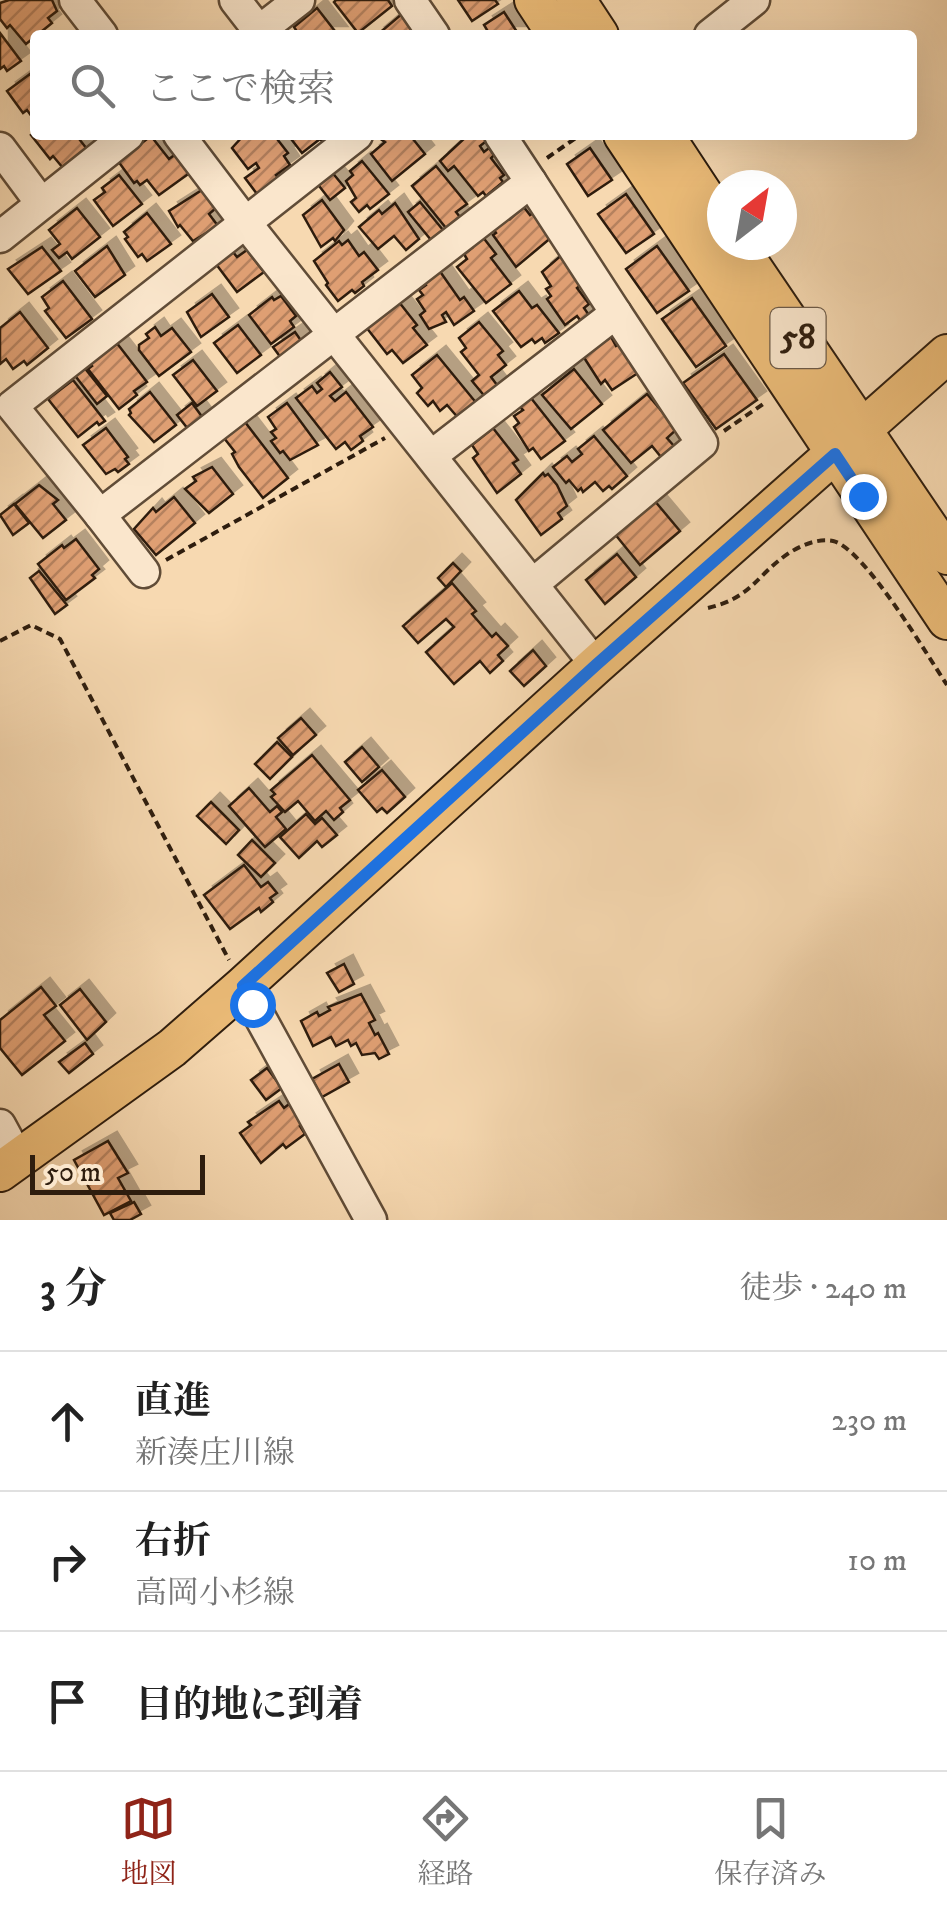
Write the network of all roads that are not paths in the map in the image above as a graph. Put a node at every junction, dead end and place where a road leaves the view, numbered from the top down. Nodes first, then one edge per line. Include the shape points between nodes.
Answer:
1 (74, 0) edge
2 (235, 0) edge
3 (299, 0) edge
4 (410, 0) edge
5 (534, 0) edge
6 (576, 0) edge
7 (754, 0) edge
8 (98, 30) edge
9 (254, 30) edge
10 (260, 30) edge
11 (431, 30) edge
12 (553, 30) edge
13 (596, 30) edge
14 (716, 30) edge
15 (122, 140) edge
16 (183, 140) edge
17 (351, 140) edge
18 (503, 140) edge
19 (627, 140) edge
20 (667, 140) edge
21 (0, 148) edge
22 (531, 182) junction
23 (707, 199) edge
24 (42, 204) junction
25 (244, 222) junction
26 (0, 237) edge
27 (746, 260) edge
28 (616, 313) junction
29 (333, 334) junction
30 (947, 354) edge
31 (6, 398) edge
32 (849, 442) junction
33 (431, 456) junction
34 (100, 515) junction
35 (947, 555) edge
36 (144, 572) road end
37 (533, 584) junction
38 (947, 620) edge
39 (596, 665) junction
40 (243, 986) junction
41 (0, 1125) edge
42 (10, 1166) edge
43 (371, 1220) edge

1 - 8 street
2 - 9 street
3 - 10 street
4 - 11 street
5 - 12 main road
6 - 13 main road
7 - 14 street
15 - 24 street
16 - 25 street
17 - 25 street
18 - 22 street
19 - 32 main road, 58
20 - 23 main road
21 - 24 street
22 - 28 street
22 - 29 street
24 - 26 street
25 - 29 street
25 - 31 street
27 - 32 main road, 58
28 - 33 street
28 - 37 street via 702,443
29 - 33 street
29 - 34 street
30 - 32 main road
31 - 34 street
32 - 35 main road, 58
32 - 38 main road, 58
32 - 39 main road
33 - 37 street
34 - 36 street
37 - 39 street
39 - 40 main road
40 - 42 main road via 172,1048
40 - 43 street
41 - 42 street

